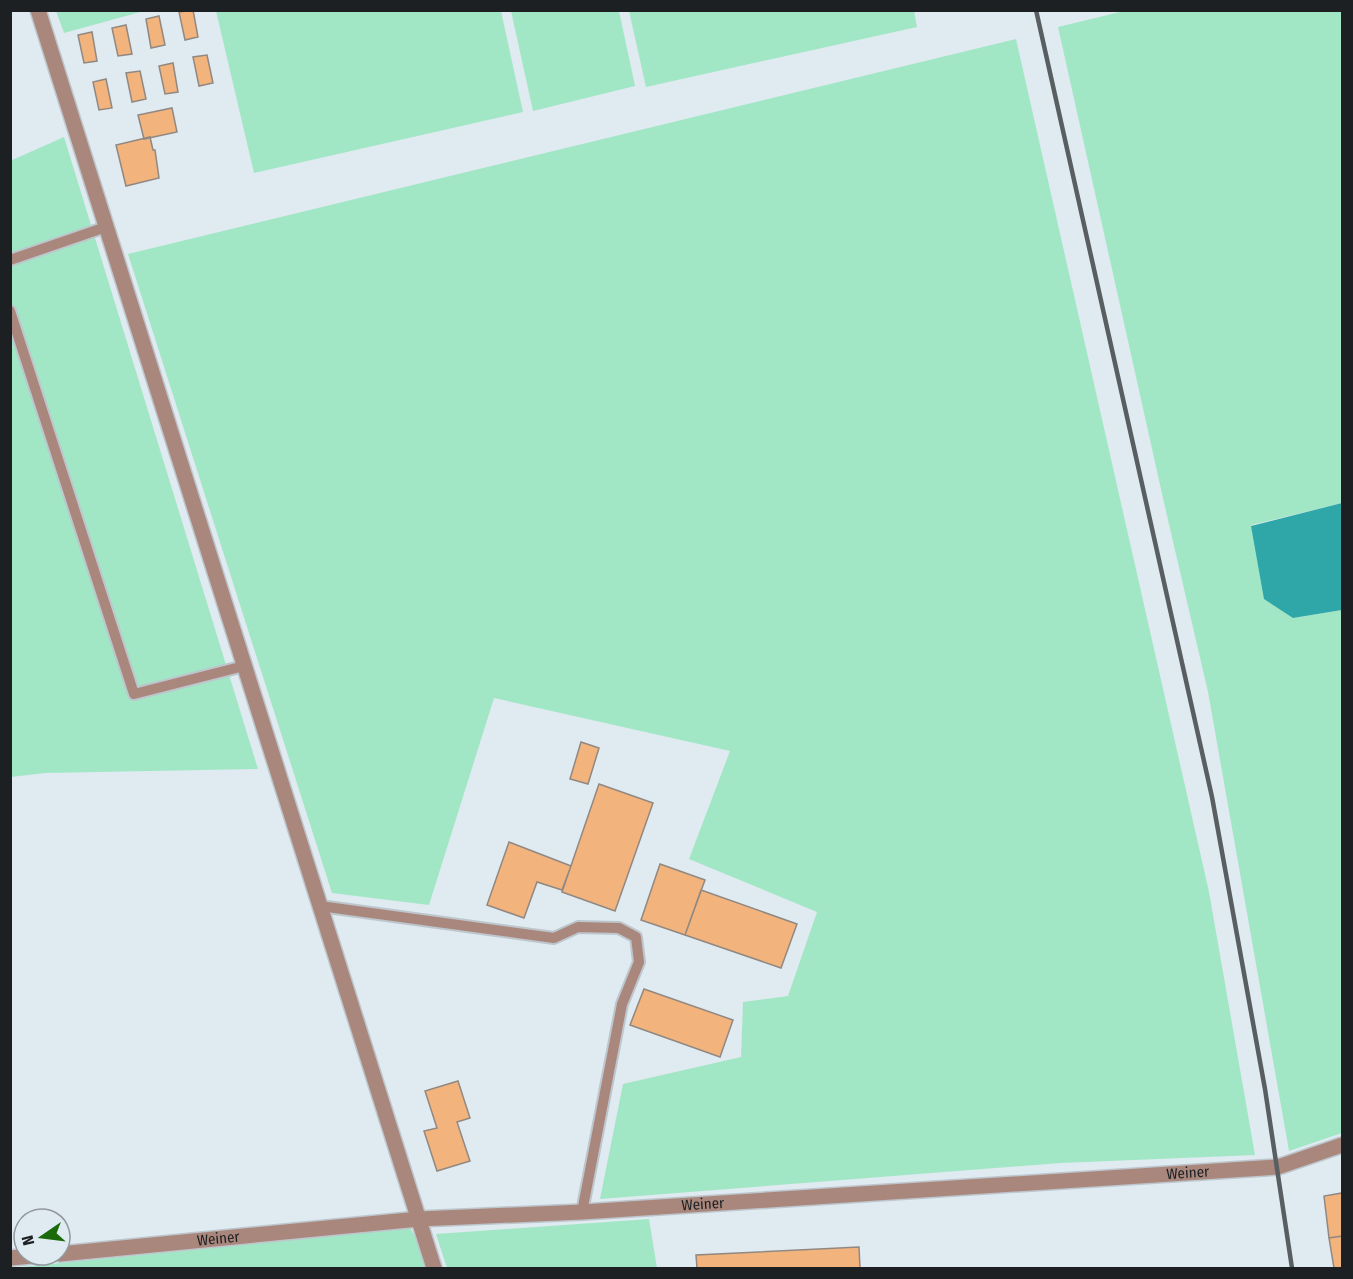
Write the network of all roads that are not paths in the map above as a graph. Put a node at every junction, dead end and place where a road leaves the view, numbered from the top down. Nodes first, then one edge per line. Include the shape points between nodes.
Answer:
1 (38, 10) edge
2 (106, 227) junction
3 (10, 260) edge
4 (10, 311) edge
5 (244, 666) junction
6 (320, 906) junction
7 (1342, 1145) edge
8 (582, 1212) junction
9 (419, 1219) junction
10 (72, 1253) edge
11 (434, 1269) edge

1 - 2 street
2 - 3 lane
2 - 5 street
4 - 5 lane via 134,694
5 - 6 street
6 - 8 lane via 554,938 578,927 619,928 636,937 639,962 622,1004
6 - 9 street
7 - 8 street, Weiner via 1278,1167
8 - 9 street, Weiner
9 - 10 street, Weiner
9 - 11 street

